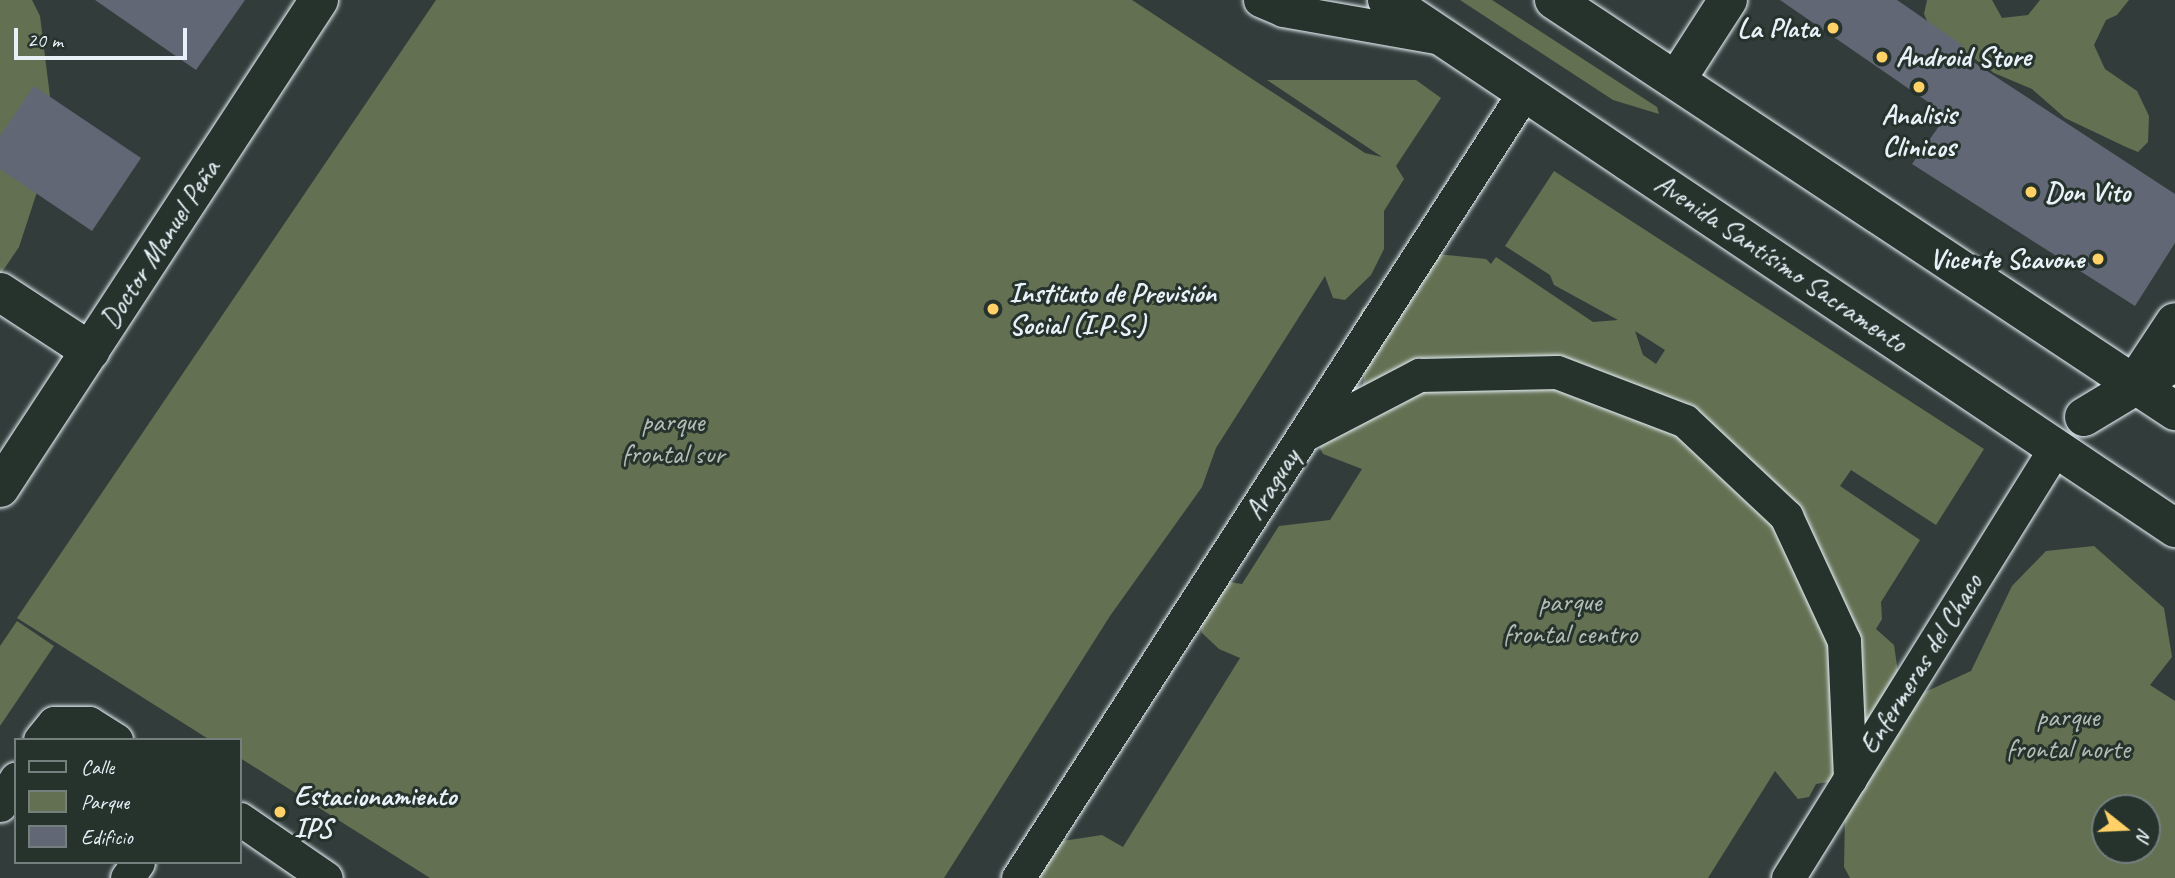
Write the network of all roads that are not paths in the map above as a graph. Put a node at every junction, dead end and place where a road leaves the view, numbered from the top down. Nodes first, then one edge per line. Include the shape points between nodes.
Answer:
1 (319, 0) edge
2 (1260, 0) edge
3 (1387, 0) edge
4 (1554, 0) edge
5 (1728, 0) edge
6 (1446, 39) junction
7 (1677, 79) junction
8 (1525, 91) junction
9 (0, 292) edge
10 (2175, 322) edge
11 (90, 351) junction
12 (2175, 362) edge
13 (2134, 384) junction
14 (2175, 411) edge
15 (1303, 436) junction
16 (2054, 450) junction
17 (0, 488) edge
18 (2175, 528) edge
19 (42, 738) edge
20 (113, 738) edge
21 (1850, 779) junction
22 (14, 781) edge
23 (0, 805) edge
24 (242, 820) edge
25 (326, 878) edge
26 (1018, 878) edge
27 (1788, 878) edge

1 - 11 main road, Doctor Manuel Peña
2 - 6 lane via 1283,10
3 - 6 main road, Avenida Santísimo Sacramento
4 - 7 main road
5 - 7 main road
6 - 8 main road, Avenida Santísimo Sacramento
7 - 13 main road
8 - 15 lane, Araguay
8 - 16 main road, Avenida Santísimo Sacramento
9 - 11 main road
10 - 13 main road
11 - 17 main road, Doctor Manuel Peña
12 - 13 main road
13 - 14 main road
13 - 16 main road via 2084,417
15 - 21 lane via 1419,374 1557,372 1685,421 1786,516 1844,641
15 - 26 lane, Araguay
16 - 18 main road, Avenida Santísimo Sacramento
16 - 21 lane, Enfermeras del Chaco
19 - 20 lane via 54,723 89,723
21 - 27 lane, Enfermeras del Chaco
22 - 23 lane
24 - 25 lane

